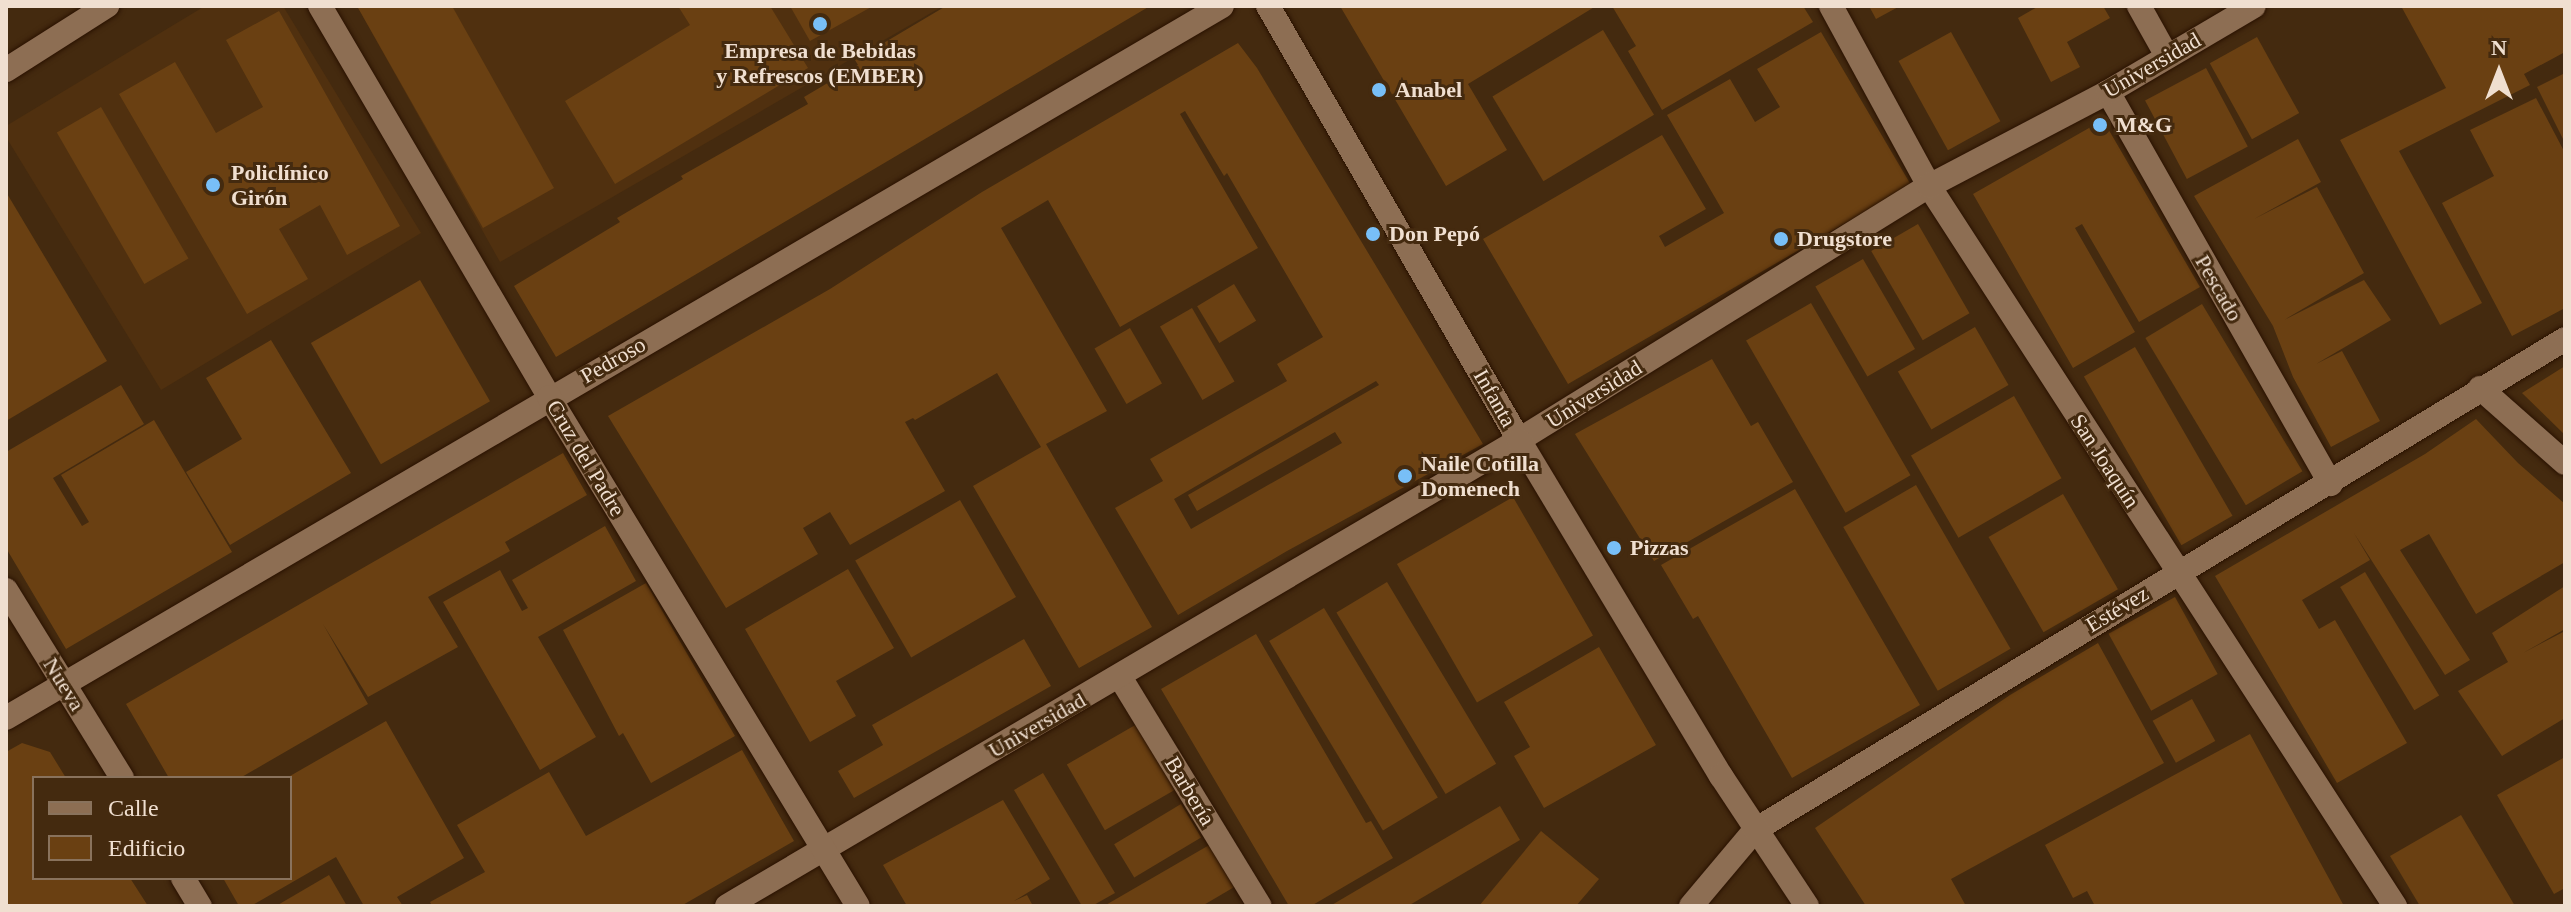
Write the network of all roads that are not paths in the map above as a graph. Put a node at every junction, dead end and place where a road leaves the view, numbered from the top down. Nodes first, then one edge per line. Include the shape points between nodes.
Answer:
1 (107, 6) edge
2 (320, 6) edge
3 (1222, 6) edge
4 (1268, 6) edge
5 (1831, 6) edge
6 (2139, 6) edge
7 (2254, 6) edge
8 (2167, 56) junction
9 (6, 70) edge
10 (2108, 92) junction
11 (1929, 186) junction
12 (2565, 339) edge
13 (2480, 388) junction
14 (549, 397) junction
15 (1519, 440) junction
16 (2565, 463) edge
17 (2331, 484) junction
18 (2177, 572) junction
19 (6, 590) edge
20 (1120, 677) junction
21 (64, 684) junction
22 (6, 718) edge
23 (121, 776) edge
24 (1755, 830) junction
25 (825, 849) junction
26 (184, 880) edge
27 (200, 906) edge
28 (727, 906) edge
29 (858, 906) edge
30 (1260, 906) edge
31 (1691, 906) edge
32 (1807, 906) edge
33 (2395, 906) edge

1 - 9 street
2 - 14 street, Cruz del Padre
3 - 14 street, Pedroso
4 - 15 street, Infanta
5 - 11 street, San Joaquín
6 - 8 street
7 - 8 street, Universidad
8 - 10 street, Universidad
10 - 11 street, Universidad
10 - 17 street, Pescado
11 - 15 street, Universidad
11 - 18 street, San Joaquín
12 - 13 street, Estévez
13 - 16 street
13 - 17 street, Estévez
14 - 21 street, Pedroso
14 - 25 street, Cruz del Padre
15 - 20 street, Universidad
15 - 24 street, Infanta
17 - 18 street, Estévez
18 - 24 street, Estévez
18 - 33 street, San Joaquín
19 - 21 street, Nueva
20 - 25 street, Universidad
20 - 30 street, Barbería
21 - 22 street, Pedroso
21 - 23 street, Nueva
24 - 31 street, Estévez
24 - 32 street, Infanta
25 - 28 street, Universidad
25 - 29 street, Cruz del Padre
26 - 27 street

